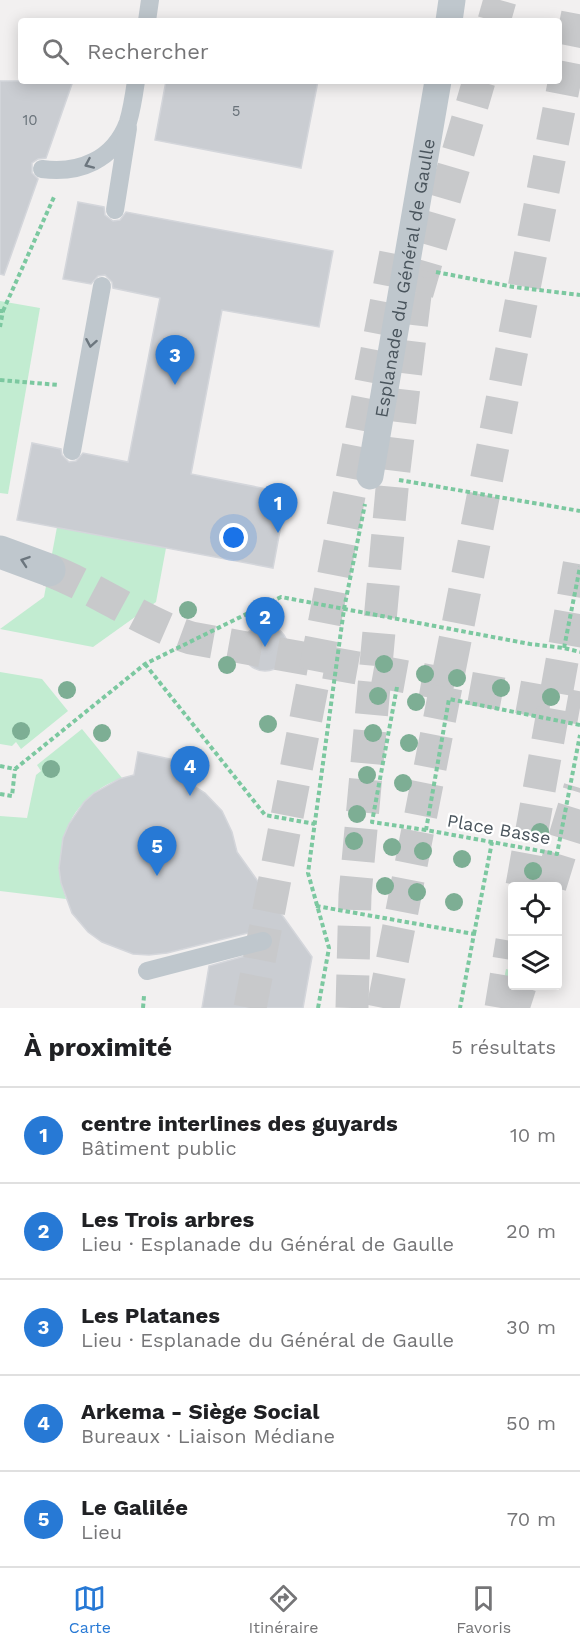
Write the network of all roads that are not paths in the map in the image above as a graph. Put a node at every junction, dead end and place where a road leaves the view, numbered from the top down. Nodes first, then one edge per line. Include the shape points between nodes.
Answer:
1 (150, 0) edge
2 (452, 0) edge
3 (147, 18) edge
4 (449, 18) edge
5 (136, 84) edge
6 (437, 84) edge
7 (131, 111) junction
8 (42, 169) dead end
9 (115, 210) dead end
10 (102, 286) dead end
11 (72, 451) dead end
12 (370, 476) road end
13 (0, 552) edge
14 (49, 570) tunnel mouth
15 (262, 941) dead end
16 (147, 971) dead end

1 - 3 lane
2 - 4 street
5 - 7 lane
6 - 12 street, Esplanade du Général de Gaulle
7 -> 8 lane via 119,139 97,160 71,170
7 - 9 lane
10 -> 11 lane
14 -> 13 street
15 - 16 lane

